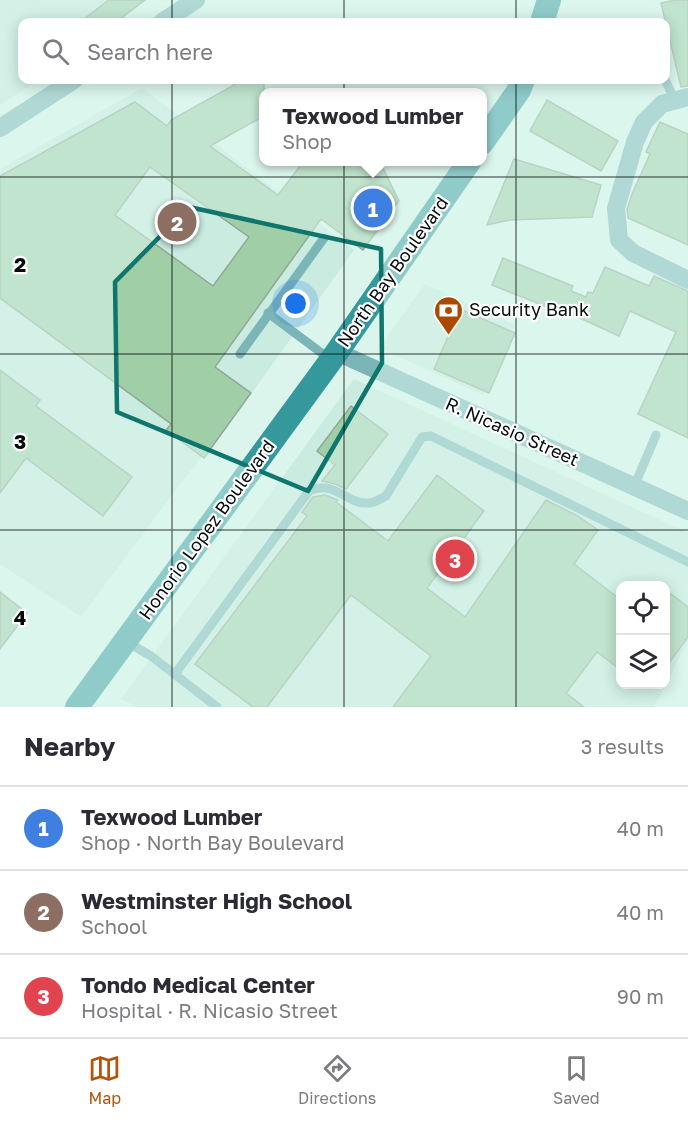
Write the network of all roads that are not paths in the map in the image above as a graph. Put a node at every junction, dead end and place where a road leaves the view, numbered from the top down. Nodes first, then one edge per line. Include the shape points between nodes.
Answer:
1 (196, 0) edge
2 (549, 0) edge
3 (168, 18) edge
4 (543, 18) edge
5 (68, 84) edge
6 (521, 84) edge
7 (669, 84) edge
8 (681, 98) edge
9 (0, 128) edge
10 (487, 137) edge
11 (466, 166) edge
12 (324, 238) dead end
13 (688, 280) edge
14 (268, 313) junction
15 (240, 354) dead end
16 (334, 356) junction
17 (656, 435) dead end
18 (634, 487) junction
19 (688, 511) edge
20 (688, 562) edge
21 (125, 641) junction
22 (175, 674) junction
23 (77, 707) edge
24 (217, 707) edge

1 - 3 street
2 - 4 main road
5 - 9 street
6 - 10 main road
7 - 8 lane
8 - 13 street via 662,104 644,122 616,208 619,240 633,254
11 - 16 main road, North Bay Boulevard
12 - 14 lane
14 - 15 lane
14 - 16 lane
16 - 18 street, R. Nicasio Street
16 - 21 main road, Honorio Lopez Boulevard
17 - 18 lane
18 - 19 street, R. Nicasio Street
20 - 22 lane via 431,436 422,437 386,496 376,502 365,504 324,487 309,491
21 - 22 lane
21 - 23 main road, Honorio Lopez Boulevard
22 - 24 lane

